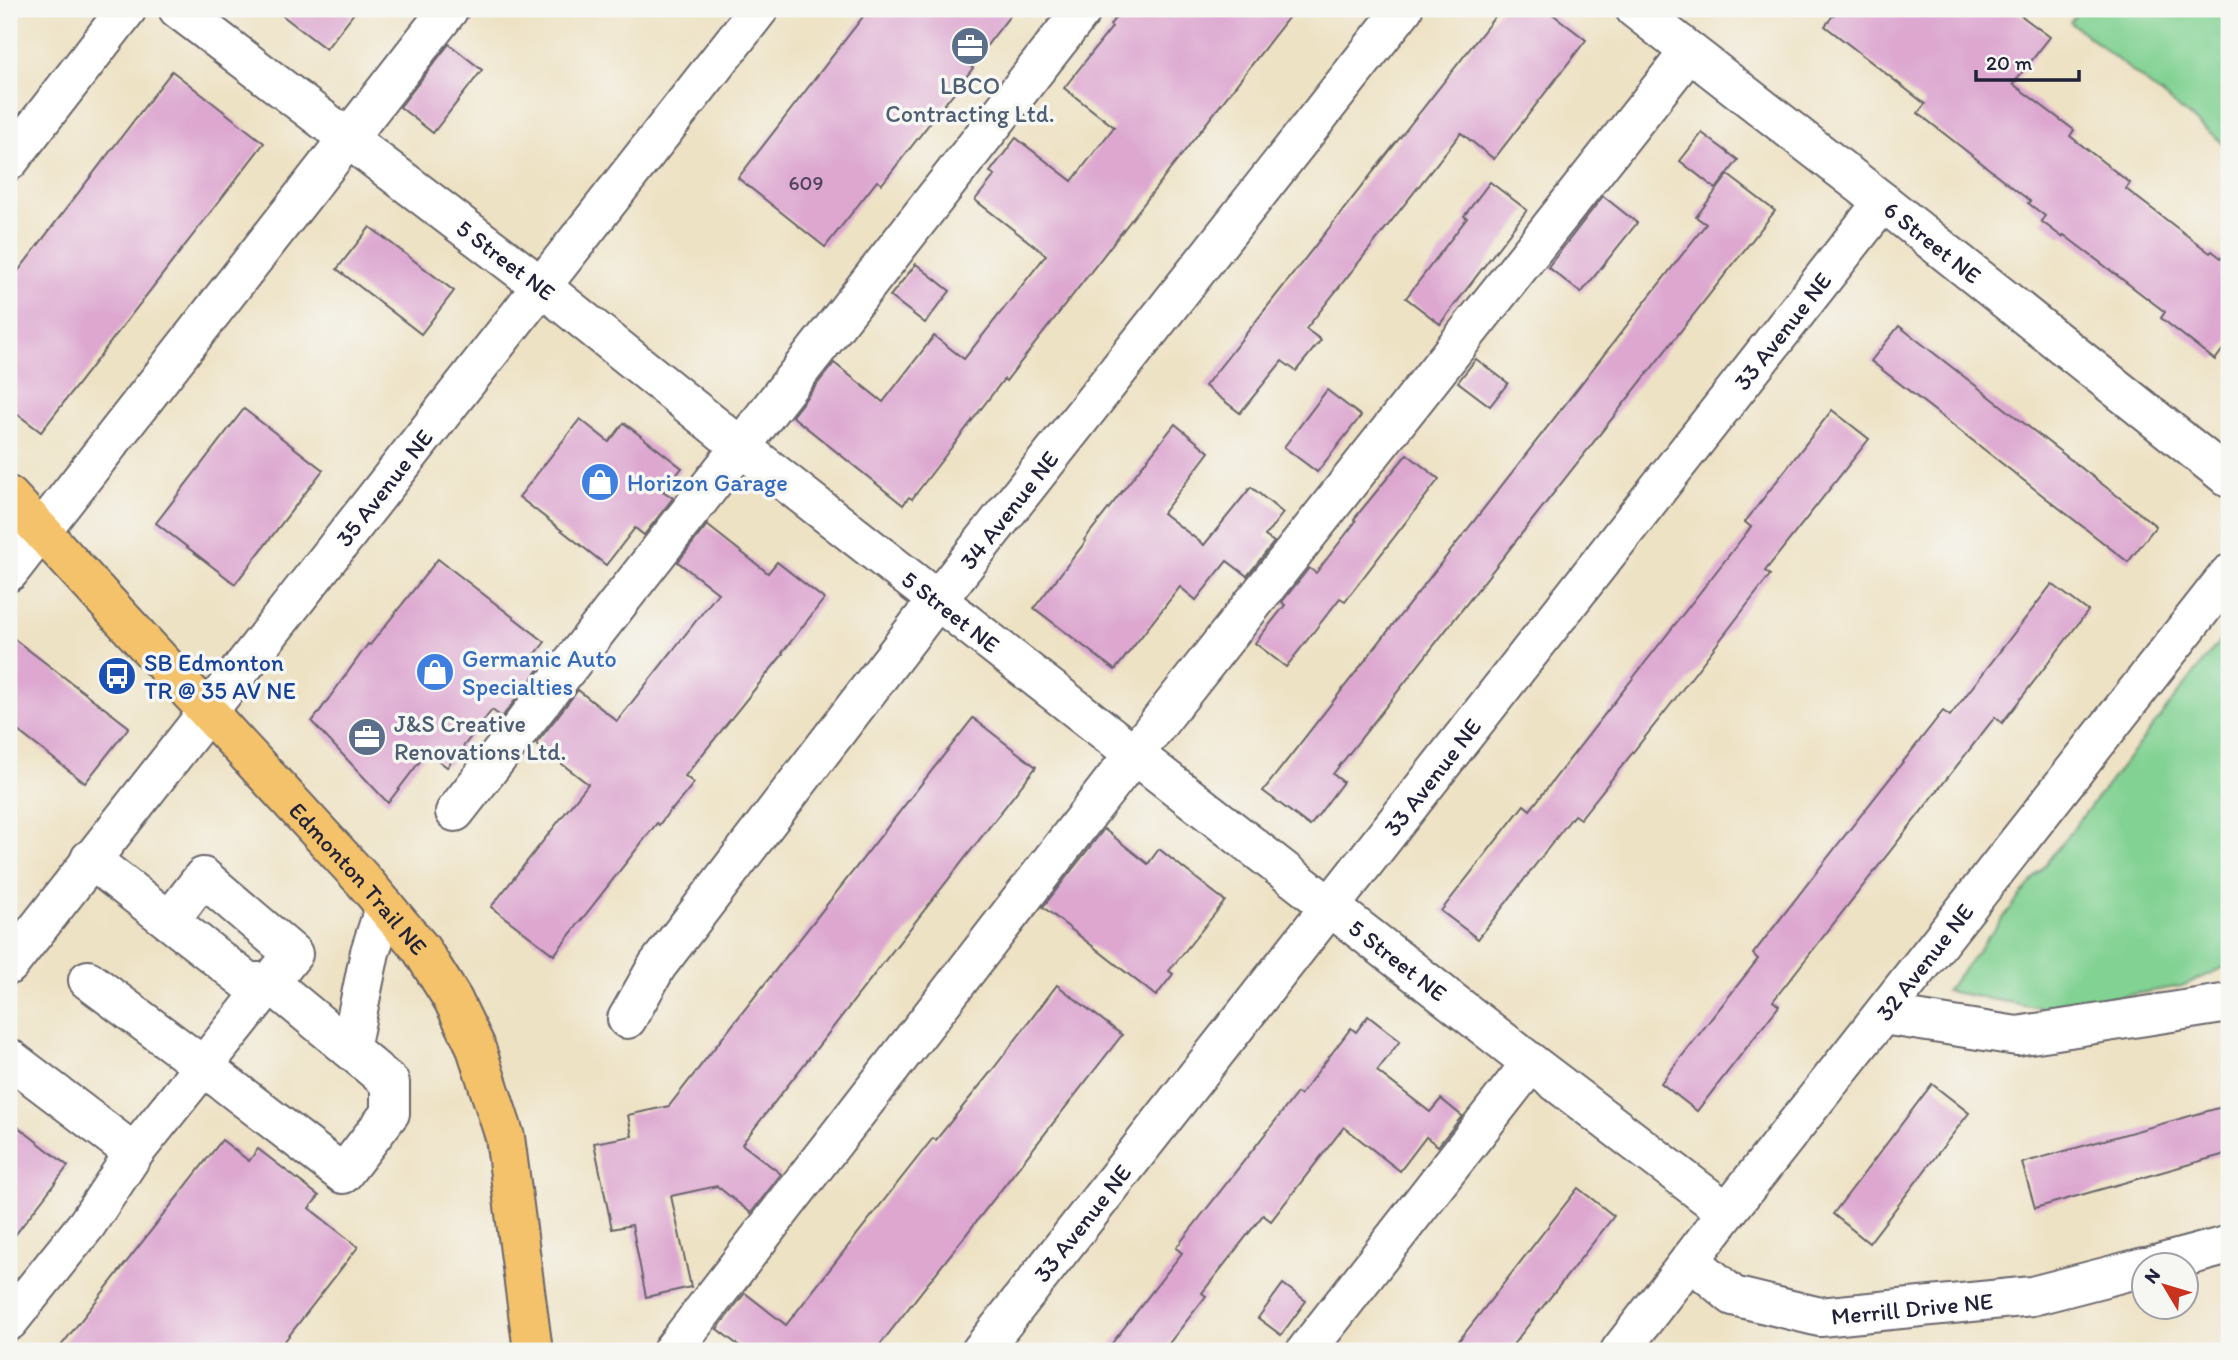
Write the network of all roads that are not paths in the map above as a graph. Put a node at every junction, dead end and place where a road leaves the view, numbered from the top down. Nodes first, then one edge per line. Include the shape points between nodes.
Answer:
1 (127, 9) edge
2 (178, 9) edge
3 (449, 9) edge
4 (759, 9) edge
5 (1083, 9) edge
6 (1403, 9) edge
7 (1635, 9) edge
8 (1689, 52) junction
9 (346, 140) junction
10 (9, 161) edge
11 (1883, 202) junction
12 (541, 286) junction
13 (741, 447) junction
14 (2229, 478) edge
15 (9, 496) edge
16 (41, 530) junction
17 (9, 572) edge
18 (2229, 574) edge
19 (938, 599) junction
20 (208, 711) junction
21 (1134, 754) junction
22 (455, 813) dead end
23 (90, 859) junction
24 (385, 906) junction
25 (1330, 906) junction
26 (170, 920) junction
27 (9, 965) edge
28 (88, 980) dead end
29 (270, 982) junction
30 (2229, 1003) edge
31 (1883, 1015) junction
32 (627, 1019) dead end
33 (350, 1049) junction
34 (9, 1058) edge
35 (1531, 1063) junction
36 (203, 1066) junction
37 (134, 1153) junction
38 (1727, 1212) junction
39 (2229, 1245) edge
40 (2200, 1252) edge
41 (1690, 1260) junction
42 (2130, 1272) edge
43 (9, 1321) edge
44 (533, 1351) edge
45 (672, 1351) edge
46 (981, 1351) edge
47 (1306, 1351) edge
48 (1620, 1351) edge

1 - 10 street
2 - 9 street, 5 Street NE
3 - 9 street
4 - 12 street, 35 Avenue NE
5 - 13 street
6 - 19 street, 34 Avenue NE
7 - 8 street, 6 Street NE
8 - 11 street, 6 Street NE
8 - 21 street
9 - 12 street, 5 Street NE
9 - 16 street
11 - 14 street, 6 Street NE
11 - 25 street, 33 Avenue NE
12 - 13 street, 5 Street NE
12 - 20 street, 35 Avenue NE
13 - 19 street, 5 Street NE
13 - 22 street
15 - 16 main road, Edmonton Trail NE
16 - 17 street
16 - 20 main road, Edmonton Trail NE
18 - 31 street, 32 Avenue NE
19 - 21 street, 5 Street NE
19 - 32 street, 34 Avenue NE via 657,967
20 - 23 street, 35 Avenue NE
20 - 24 main road, Edmonton Trail NE
21 - 25 street, 5 Street NE
21 - 45 street
23 - 26 street
23 - 27 street, 35 Avenue NE
24 - 33 street via 370,952
24 - 44 main road, Edmonton Trail NE via 421,949 453,1000 489,1084 505,1137
25 - 35 street, 5 Street NE
25 - 46 street, 33 Avenue NE
26 - 29 street via 248,982
26 - 29 street via 203,877 293,954
28 - 36 street
29 - 33 street
29 - 36 street
30 - 31 street via 2017,1036
31 - 38 street, 32 Avenue NE
33 - 36 street via 390,1083 390,1113 343,1174
34 - 37 street
35 - 38 street, 5 Street NE
35 - 47 street
36 - 37 street
37 - 43 street via 87,1224
38 - 41 street, 32 Avenue NE
39 - 40 street
41 - 42 street, Merrill Drive NE via 1733,1296 1820,1317 2032,1296
41 - 48 street, 32 Avenue NE

